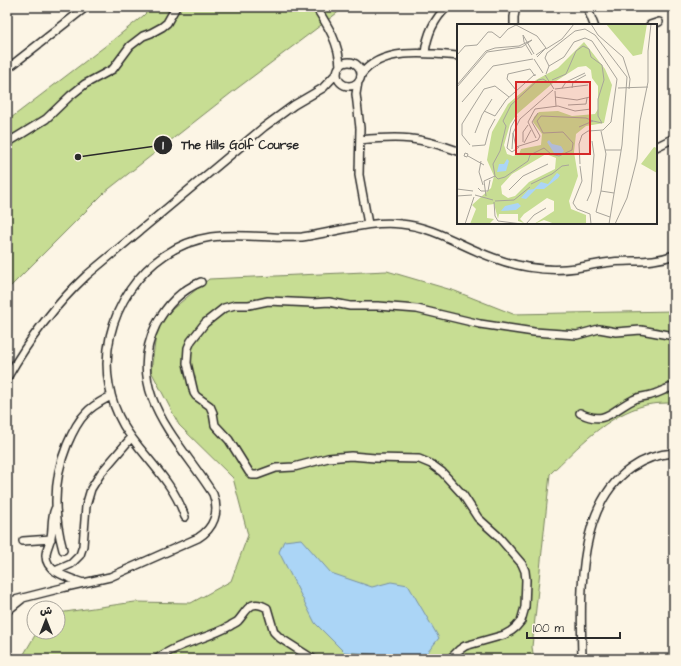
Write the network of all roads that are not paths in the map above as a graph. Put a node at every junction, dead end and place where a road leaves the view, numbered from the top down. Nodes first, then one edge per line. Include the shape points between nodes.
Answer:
1 (86, 7) edge
2 (176, 7) edge
3 (316, 7) edge
4 (447, 7) edge
5 (516, 7) edge
6 (588, 7) edge
7 (659, 22) dead end
8 (514, 24) edge
9 (594, 24) edge
10 (653, 24) edge
11 (337, 47) junction
12 (425, 53) junction
13 (457, 56) edge
14 (377, 61) junction
15 (349, 62) junction
16 (357, 65) junction
17 (7, 69) edge
18 (338, 69) junction
19 (360, 78) junction
20 (345, 85) junction
21 (323, 88) junction
22 (356, 97) junction
23 (674, 138) edge
24 (360, 140) junction
25 (7, 143) edge
26 (657, 147) edge
27 (457, 151) edge
28 (368, 224) junction
29 (674, 255) edge
30 (201, 282) dead end
31 (674, 336) edge
32 (7, 378) edge
33 (674, 387) edge
34 (111, 396) junction
35 (580, 413) dead end
36 (131, 438) junction
37 (674, 453) edge
38 (56, 507) junction
39 (185, 517) dead end
40 (51, 540) junction
41 (23, 541) dead end
42 (63, 550) dead end
43 (55, 571) junction
44 (83, 583) junction
45 (24, 598) junction
46 (7, 602) edge
47 (7, 611) edge
48 (157, 659) edge
49 (313, 659) edge
50 (450, 659) edge
51 (582, 659) edge

1 - 17 street
2 - 25 street via 162,27 130,46 113,69 82,86 46,119
3 - 11 street
4 - 12 street via 431,29
5 - 8 street
6 - 9 street
7 - 10 street
11 - 15 street
11 - 18 street
12 - 13 street
12 - 14 street
14 - 16 street
14 - 19 street
15 - 16 street
15 - 18 street
16 - 19 street
18 - 20 street via 338,80
18 - 21 street
19 - 20 street via 353,85
19 - 22 street
20 - 21 street
20 - 22 street
21 - 32 street via 274,119 87,275 42,324
22 - 24 street
23 - 26 street
24 - 27 street via 410,138
24 - 28 street via 360,175
28 - 29 street via 397,223 421,227 492,257 518,266 535,268 563,269 608,262 650,261
28 - 34 street via 298,237 212,237 192,242 163,257 136,282 117,313 110,333 107,354
30 - 44 street via 182,292 163,314 151,337 146,368 151,395 161,419 214,494 217,506 215,519 208,530 198,538 120,573
31 - 50 street via 641,330 616,332 599,329 577,335 534,332 480,324 417,309 350,306 329,302 268,301 249,305 235,304 224,308 194,335 187,355 194,392 210,406 215,425 229,440 235,453 252,475 339,456 418,460 431,464 463,495 478,518 522,564 526,580 525,607 521,621 504,635 465,646
33 - 35 street via 636,398 607,416 594,418
34 - 36 street via 121,422
34 - 38 street via 86,413 72,434 57,475
36 - 39 street via 169,484
36 - 43 street via 101,473 91,489 86,506 80,555 71,564
37 - 51 street via 647,459 628,470 609,489 598,511 589,535 584,561
38 - 40 street via 52,519
38 - 42 street
40 - 41 street
40 - 43 street via 46,559
43 - 44 street
44 - 45 street
45 - 46 street
45 - 47 street
48 - 49 street via 176,648 213,635 238,621 251,606 262,605 267,608 274,632

